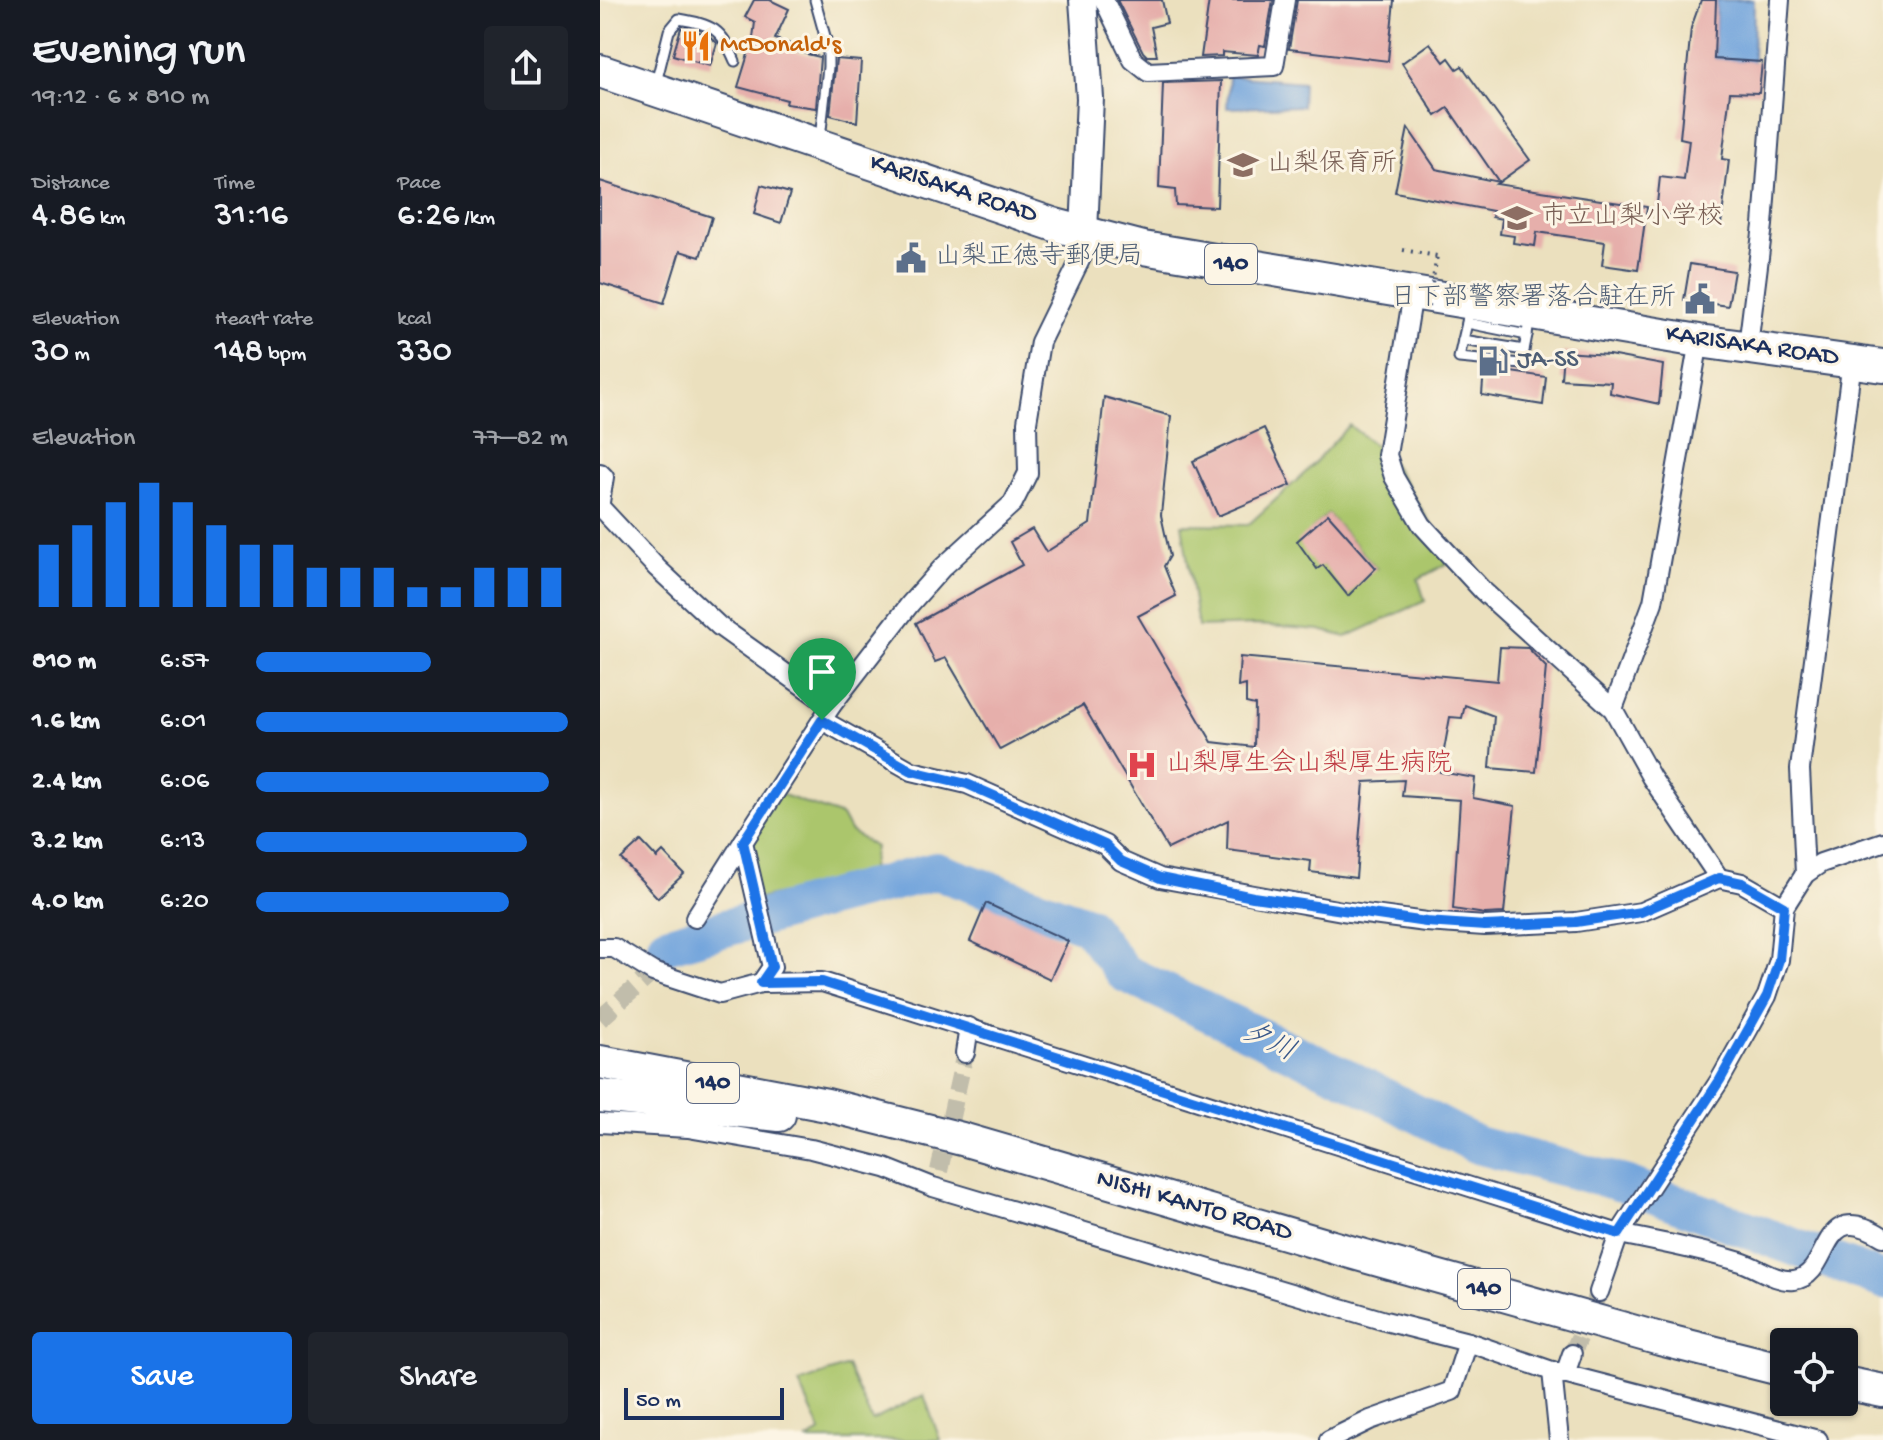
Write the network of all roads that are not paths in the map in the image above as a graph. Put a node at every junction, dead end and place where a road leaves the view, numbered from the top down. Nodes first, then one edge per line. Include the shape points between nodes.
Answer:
1 (815, 0) edge
2 (1083, 0) edge
3 (1104, 0) edge
4 (1285, 0) edge
5 (1780, 0) edge
6 (735, 61) dead end
7 (600, 71) edge
8 (654, 90) junction
9 (820, 146) junction
10 (1084, 232) junction
11 (1420, 300) junction
12 (1468, 312) junction
13 (1528, 323) junction
14 (1463, 340) junction
15 (1699, 341) junction
16 (1748, 346) junction
17 (1524, 350) junction
18 (1867, 363) edge
19 (600, 473) edge
20 (600, 504) edge
21 (1613, 709) junction
22 (827, 713) junction
23 (743, 842) junction
24 (1883, 842) edge
25 (1805, 874) junction
26 (1719, 878) junction
27 (1784, 907) junction
28 (695, 918) dead end
29 (607, 948) edge
30 (761, 983) junction
31 (969, 1027) junction
32 (600, 1041) edge
33 (965, 1053) tunnel mouth
34 (600, 1062) edge
35 (600, 1096) edge
36 (827, 1105) junction
37 (600, 1123) edge
38 (1185, 1204) junction
39 (1619, 1234) junction
40 (1883, 1237) edge
41 (1599, 1292) tunnel mouth
42 (1468, 1342) junction
43 (1572, 1354) tunnel mouth
44 (1770, 1366) edge
45 (1559, 1373) junction
46 (1858, 1386) edge
47 (1883, 1391) edge
48 (1329, 1440) edge
49 (1559, 1440) edge
50 (1818, 1440) edge

1 - 9 lane via 828,47
2 - 10 street via 1090,98
3 - 4 street via 1133,60 1148,72 1274,66
5 - 16 street
6 - 8 lane via 711,24 679,19 669,31
7 - 8 highway, KARISAKA ROAD / 140
8 - 9 highway, KARISAKA ROAD / 140
9 - 10 highway, KARISAKA ROAD / 140
10 - 11 highway, KARISAKA ROAD / 140
10 - 22 street via 1083,254 1040,342 1027,422 1028,473 1013,503 910,604
11 - 12 highway, KARISAKA ROAD / 140
11 - 21 street via 1387,455 1394,477 1422,525 1482,590
12 - 13 highway, KARISAKA ROAD / 140
12 - 14 lane
13 - 15 highway, KARISAKA ROAD / 140
13 - 17 lane
14 - 17 lane
14 - 17 lane via 1459,358 1522,364
15 - 16 highway, KARISAKA ROAD / 140
15 - 21 street via 1653,602
16 - 18 highway, KARISAKA ROAD / 140
18 - 25 street via 1800,769
19 - 20 street
20 - 22 street via 719,626
21 - 26 street
22 - 23 street
22 - 26 street via 912,771 967,784 1105,845 1121,861 1160,878 1253,897 1426,922 1521,925 1641,912
23 - 28 street
23 - 30 street via 772,967
24 - 25 street
25 - 27 street
26 - 27 street via 1742,883
27 - 39 street via 1779,960 1767,996 1720,1080
29 - 30 street via 653,972 720,994
30 - 31 street via 822,982
31 - 33 street
31 - 39 street
32 - 36 highway
34 - 36 highway, NISHI KANTO ROAD / 140
35 - 38 highway via 799,1117
36 - 38 highway, NISHI KANTO ROAD / 140
37 - 42 street via 688,1128 811,1149 936,1179 1385,1321
38 - 44 highway, NISHI KANTO ROAD / 140
39 - 40 street via 1746,1263 1794,1280 1810,1270 1841,1227 1865,1226
39 - 41 street
42 - 45 street
42 - 48 street via 1452,1391
43 - 45 street
45 - 49 street
45 - 50 street
46 - 47 highway

